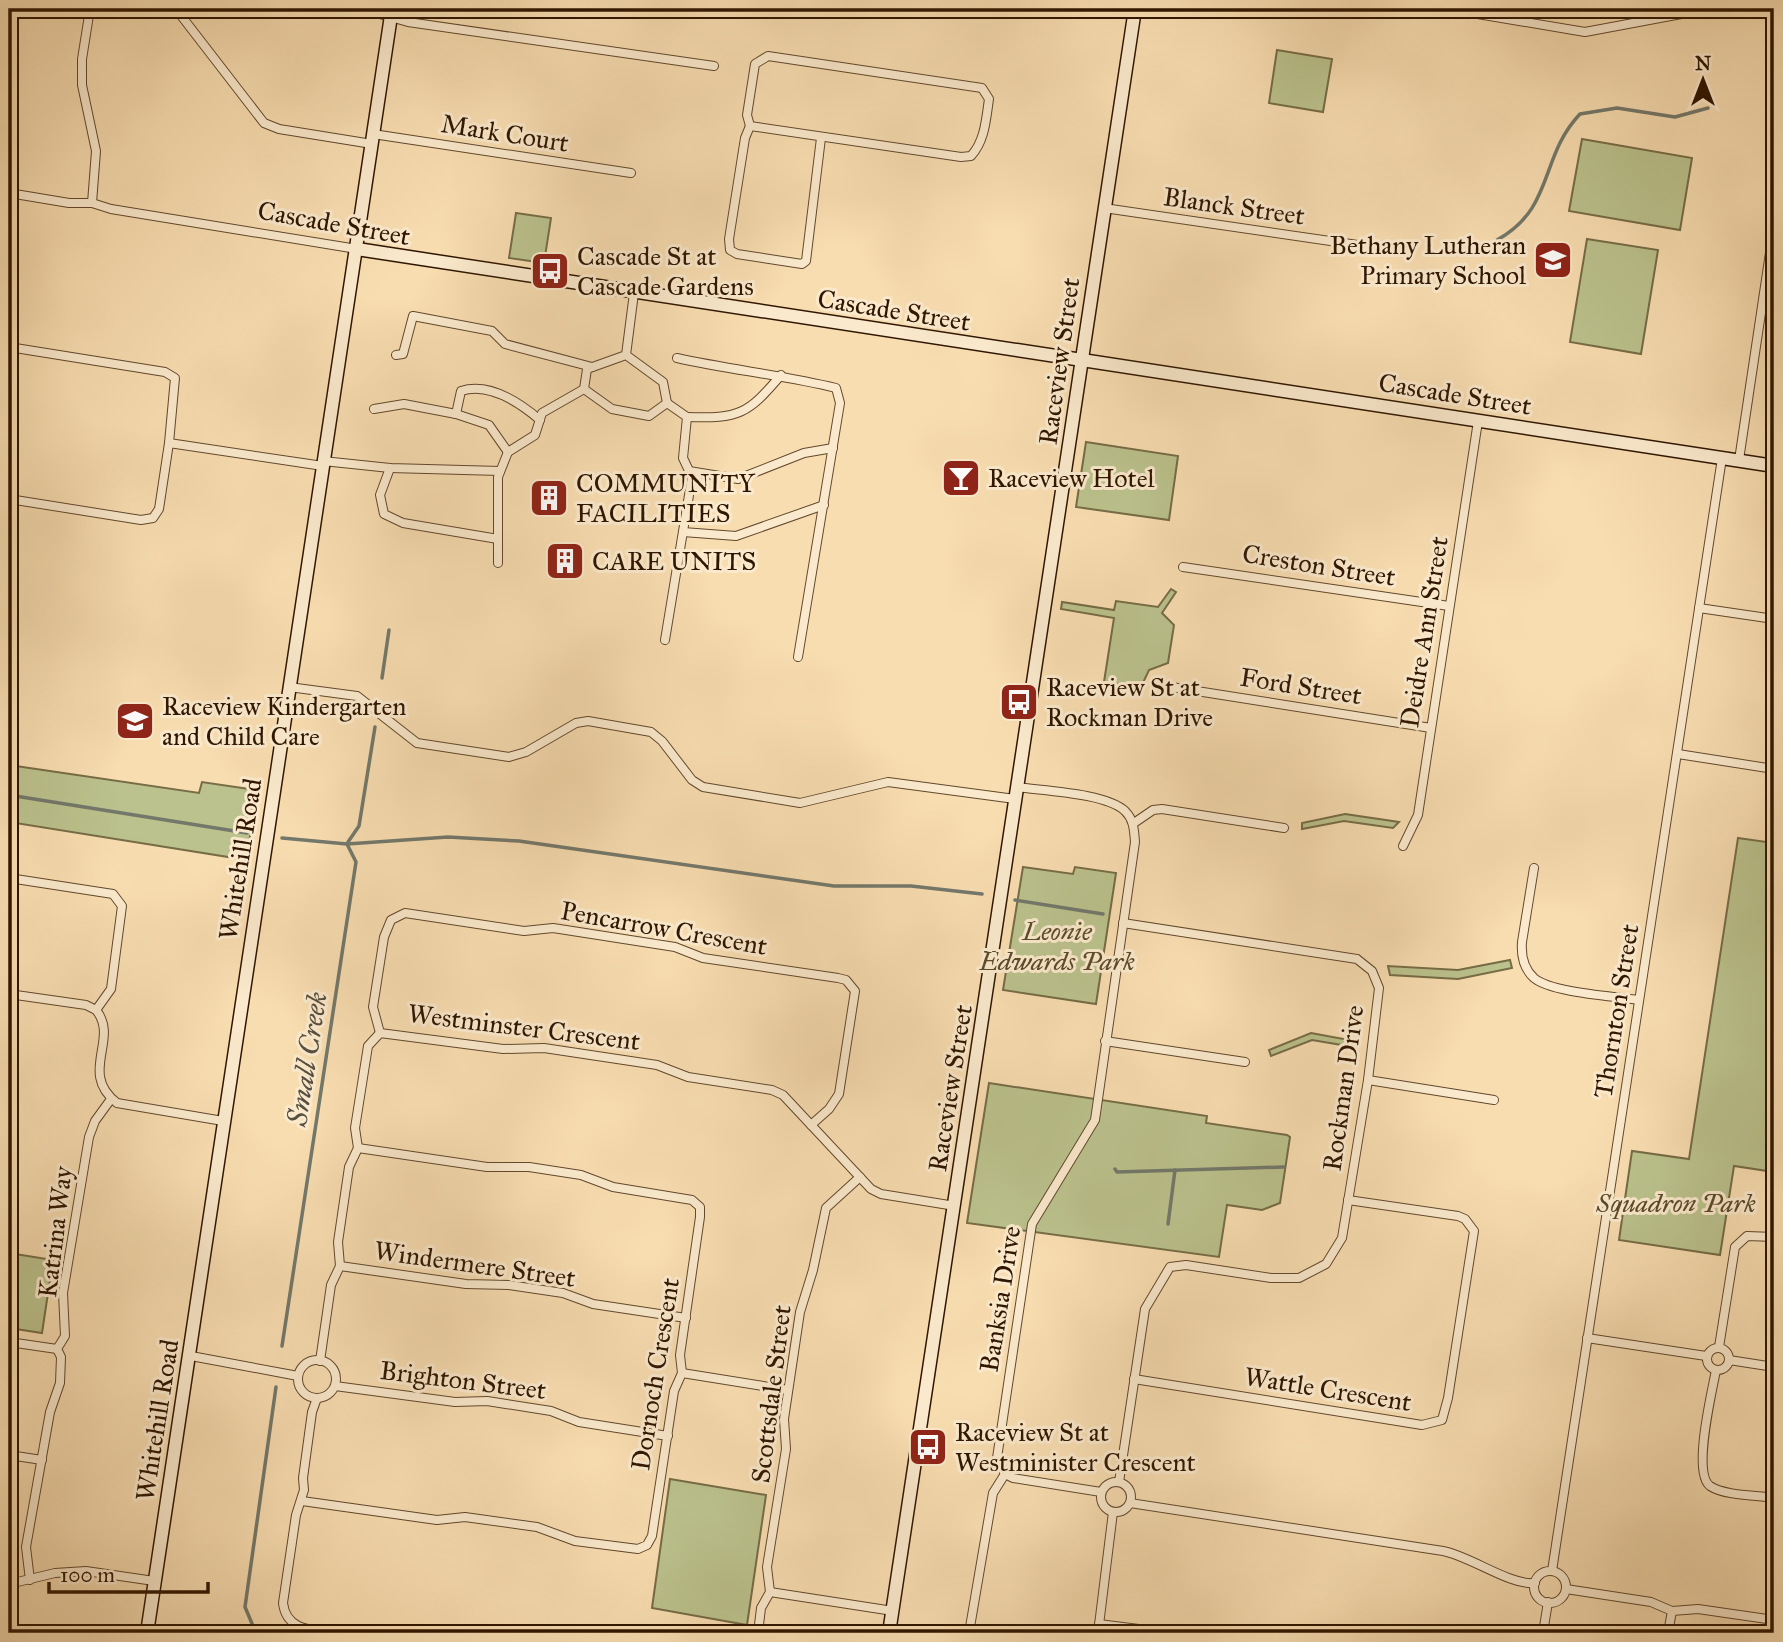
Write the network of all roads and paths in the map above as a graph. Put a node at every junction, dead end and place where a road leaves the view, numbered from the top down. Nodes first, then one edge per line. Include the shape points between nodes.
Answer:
1 (90, 9) edge
2 (176, 9) edge
3 (362, 9) edge
4 (1135, 9) edge
5 (1448, 9) edge
6 (1707, 9) edge
7 (391, 13) edge
8 (714, 66) dead end
9 (751, 126) junction
10 (821, 138) junction
11 (373, 139) junction
12 (631, 173) dead end
13 (9, 193) edge
14 (92, 202) junction
15 (1104, 208) junction
16 (1774, 226) edge
17 (357, 249) junction
18 (1399, 251) dead end
19 (634, 293) junction
20 (9, 347) edge
21 (396, 355) dead end
22 (625, 355) junction
23 (677, 358) dead end
24 (1082, 361) junction
25 (592, 367) junction
26 (780, 375) junction
27 (584, 389) junction
28 (667, 403) junction
29 (374, 409) dead end
30 (456, 414) junction
31 (687, 417) junction
32 (540, 419) junction
33 (1478, 421) junction
34 (169, 443) junction
35 (833, 448) junction
36 (508, 452) junction
37 (1722, 458) junction
38 (1739, 460) junction
39 (323, 463) junction
40 (1774, 466) edge
41 (390, 468) junction
42 (500, 471) junction
43 (689, 471) junction
44 (9, 499) edge
45 (824, 505) junction
46 (683, 532) junction
47 (498, 539) junction
48 (498, 563) dead end
49 (1182, 567) dead end
50 (1449, 606) junction
51 (1699, 608) junction
52 (1774, 619) edge
53 (665, 640) dead end
54 (798, 657) dead end
55 (289, 687) junction
56 (1165, 687) dead end
57 (1431, 728) junction
58 (1678, 754) junction
59 (1774, 768) edge
60 (1016, 793) junction
61 (1134, 823) junction
62 (1283, 828) dead end
63 (1403, 846) dead end
64 (1534, 868) dead end
65 (9, 878) edge
66 (1123, 923) junction
67 (9, 994) edge
68 (1639, 1000) junction
69 (96, 1010) junction
70 (380, 1032) junction
71 (1105, 1041) junction
72 (1245, 1062) dead end
73 (1368, 1080) junction
74 (111, 1099) junction
75 (1494, 1100) dead end
76 (223, 1121) junction
77 (811, 1125) junction
78 (358, 1148) junction
79 (860, 1177) junction
80 (1348, 1200) junction
81 (955, 1206) junction
82 (1774, 1237) edge
83 (340, 1266) junction
84 (686, 1318) junction
85 (1587, 1338) junction
86 (9, 1342) edge
87 (1719, 1347) junction
88 (57, 1349) junction
89 (191, 1356) junction
90 (1706, 1356) junction
91 (1729, 1360) junction
92 (320, 1361) junction
93 (1774, 1367) edge
94 (1716, 1370) junction
95 (682, 1374) junction
96 (298, 1376) junction
97 (1134, 1379) junction
98 (335, 1386) junction
99 (788, 1390) junction
100 (317, 1398) junction
101 (668, 1436) junction
102 (9, 1455) edge
103 (42, 1460) junction
104 (1005, 1474) junction
105 (1119, 1482) junction
106 (1101, 1492) junction
107 (1774, 1498) edge
108 (302, 1501) junction
109 (1130, 1503) junction
110 (1113, 1512) junction
111 (1552, 1571) junction
112 (30, 1580) junction
113 (155, 1581) junction
114 (1535, 1583) junction
115 (9, 1584) edge
116 (1566, 1589) junction
117 (770, 1591) junction
118 (1548, 1602) junction
119 (893, 1611) junction
120 (1672, 1611) junction
121 (1774, 1620) edge
122 (1099, 1629) edge
123 (147, 1633) edge
124 (331, 1633) edge
125 (758, 1633) edge
126 (889, 1633) edge
127 (969, 1633) edge
128 (1170, 1633) edge
129 (1544, 1633) edge
130 (1668, 1633) edge

1 - 14 street via 82,85 96,152
2 - 11 street, Mark Court via 264,123 279,129
3 - 7 street
4 - 15 street, Raceview Street
5 - 6 street via 1585,32
7 - 8 street via 408,22
7 - 11 street, Whitehill Road
9 - 10 street
9 - 10 street via 745,138 729,239 730,250 737,254 806,261
9 - 10 street via 747,115 753,72 759,59 768,56 982,88 988,93 985,128 971,156
11 - 12 street, Mark Court
11 - 17 street, Whitehill Road
13 - 14 street, Cascade Street via 69,204
14 - 17 street, Cascade Street via 111,209
15 - 18 street, Blanck Street
15 - 24 street, Raceview Street
16 - 38 street
17 - 19 street, Cascade Street
17 - 39 street, Whitehill Road
19 - 22 street
19 - 24 street, Cascade Street
20 - 34 street via 175,378
21 - 25 street via 403,354 413,316 492,331 505,344
22 - 25 street
22 - 28 street via 663,382
23 - 26 street via 751,374
24 - 33 street, Cascade Street
24 - 60 street, Raceview Street
25 - 27 street via 587,369
26 - 31 street via 754,407 722,418
26 - 35 street via 836,388 840,403
27 - 28 street via 612,409 649,416
27 - 32 street
28 - 31 street
29 - 30 street via 404,404
30 - 32 street via 461,391 475,386 519,401
30 - 36 street via 489,425
31 - 43 street via 682,458
32 - 36 street via 535,435
33 - 37 street, Cascade Street
33 - 50 street, Deidre Ann Street
34 - 39 street
34 - 44 street via 159,509 153,518 141,520
35 - 43 street via 804,453 738,479
35 - 45 street
36 - 42 street
37 - 38 street, Cascade Street
37 - 51 street, Thornton Street
38 - 40 street, Cascade Street
39 - 41 street
39 - 55 street, Whitehill Road
41 - 42 street
41 - 47 street via 380,495 384,514 403,523
42 - 47 street
43 - 46 street via 692,477
45 - 46 street via 736,536
45 - 54 street
46 - 53 street
47 - 48 street
49 - 50 street, Creston Street
50 - 57 street, Deidre Ann Street
51 - 52 street
51 - 58 street, Thornton Street
55 - 60 street via 356,696 417,743 509,757 576,723 651,732 703,787 800,803 888,782
55 - 76 street, Whitehill Road
56 - 57 street, Ford Street
57 - 63 street, Deidre Ann Street via 1418,815
58 - 59 street
58 - 68 street, Thornton Street
60 - 61 street via 1112,802
60 - 81 street, Raceview Street
61 - 62 street via 1162,809
61 - 66 street
64 - 68 street via 1521,953 1528,972 1543,984
65 - 69 street via 113,894 122,906 111,989
66 - 71 street, Banksia Drive
66 - 73 street, Rockman Drive via 1357,959 1372,971 1379,988
67 - 69 street
68 - 85 street, Thornton Street
69 - 74 street via 104,1030 99,1078
70 - 77 street, Westminster Crescent via 503,1049 544,1048 657,1065 688,1077 772,1090 783,1095
70 - 77 street, Pencarrow Crescent via 373,1007 384,937 391,920 405,913 524,931 554,928 675,947 703,958 838,978 855,991 839,1094
70 - 78 street, Westminster Crescent via 368,1046 355,1128
71 - 72 street
71 - 104 street, Banksia Drive via 1095,1120 1032,1224 997,1458
73 - 75 street
73 - 80 street, Rockman Drive
74 - 76 street via 123,1106
74 - 88 street, Katrina Way via 89,1137 63,1293 65,1336
76 - 89 street, Whitehill Road
77 - 79 street, Westminster Crescent
78 - 83 street, Westminster Crescent via 347,1180 338,1242
78 - 84 street, Dornoch Crescent via 581,1175 612,1187 692,1200 700,1207 700,1217
79 - 81 street, Westminster Crescent via 881,1194
79 - 99 street, Scottsdale Street via 832,1199 821,1219
80 - 97 street, Rockman Drive via 1342,1238 1326,1264 1299,1278 1170,1267 1145,1309
80 - 97 street, Wattle Crescent via 1458,1216 1474,1231 1442,1420 1422,1424
81 - 119 street, Raceview Street
82 - 87 street via 1747,1236 1735,1247
83 - 84 street, Windermere Street via 563,1293 593,1304
83 - 92 street, Westminster Crescent via 331,1285
84 - 95 street, Dornoch Crescent
85 - 90 street
85 - 111 street, Thornton Street
86 - 88 street
87 - 90 street
87 - 91 street
88 - 103 street, Katrina Way via 60,1383
89 - 96 street
89 - 113 street, Whitehill Road
90 - 94 street via 1707,1364
91 - 93 street
91 - 94 street via 1725,1368
92 - 96 street via 307,1363
92 - 98 street via 333,1369
94 - 107 street via 1702,1461 1704,1478 1713,1488
95 - 99 street
95 - 101 street, Dornoch Crescent via 674,1391
96 - 100 street via 305,1394
97 - 105 street, Rockman Drive
98 - 100 street
98 - 101 street, Brighton Street via 455,1402 487,1401
99 - 117 street, Scottsdale Street via 786,1449 767,1567
100 - 108 street
101 - 108 street, Dornoch Crescent via 652,1536 639,1549 575,1541 537,1527 465,1517 437,1520
102 - 103 street
103 - 112 street, Katrina Way via 26,1547
104 - 106 street
104 - 127 street via 993,1493
105 - 106 street via 1106,1485
105 - 109 street via 1128,1487
106 - 110 street via 1104,1507
108 - 124 street via 295,1522 285,1614 299,1627
109 - 110 street
109 - 114 street via 1443,1550 1518,1581
110 - 122 street
111 - 114 street via 1540,1575
111 - 116 street via 1564,1579
112 - 113 street via 86,1572
112 - 115 street
113 - 123 street, Whitehill Road
114 - 118 street via 1537,1595
116 - 118 street via 1561,1598
116 - 120 street via 1651,1602
117 - 119 street
117 - 125 street via 761,1608
118 - 129 street
119 - 126 street, Raceview Street
120 - 121 street via 1698,1609
120 - 130 street
122 - 128 street

